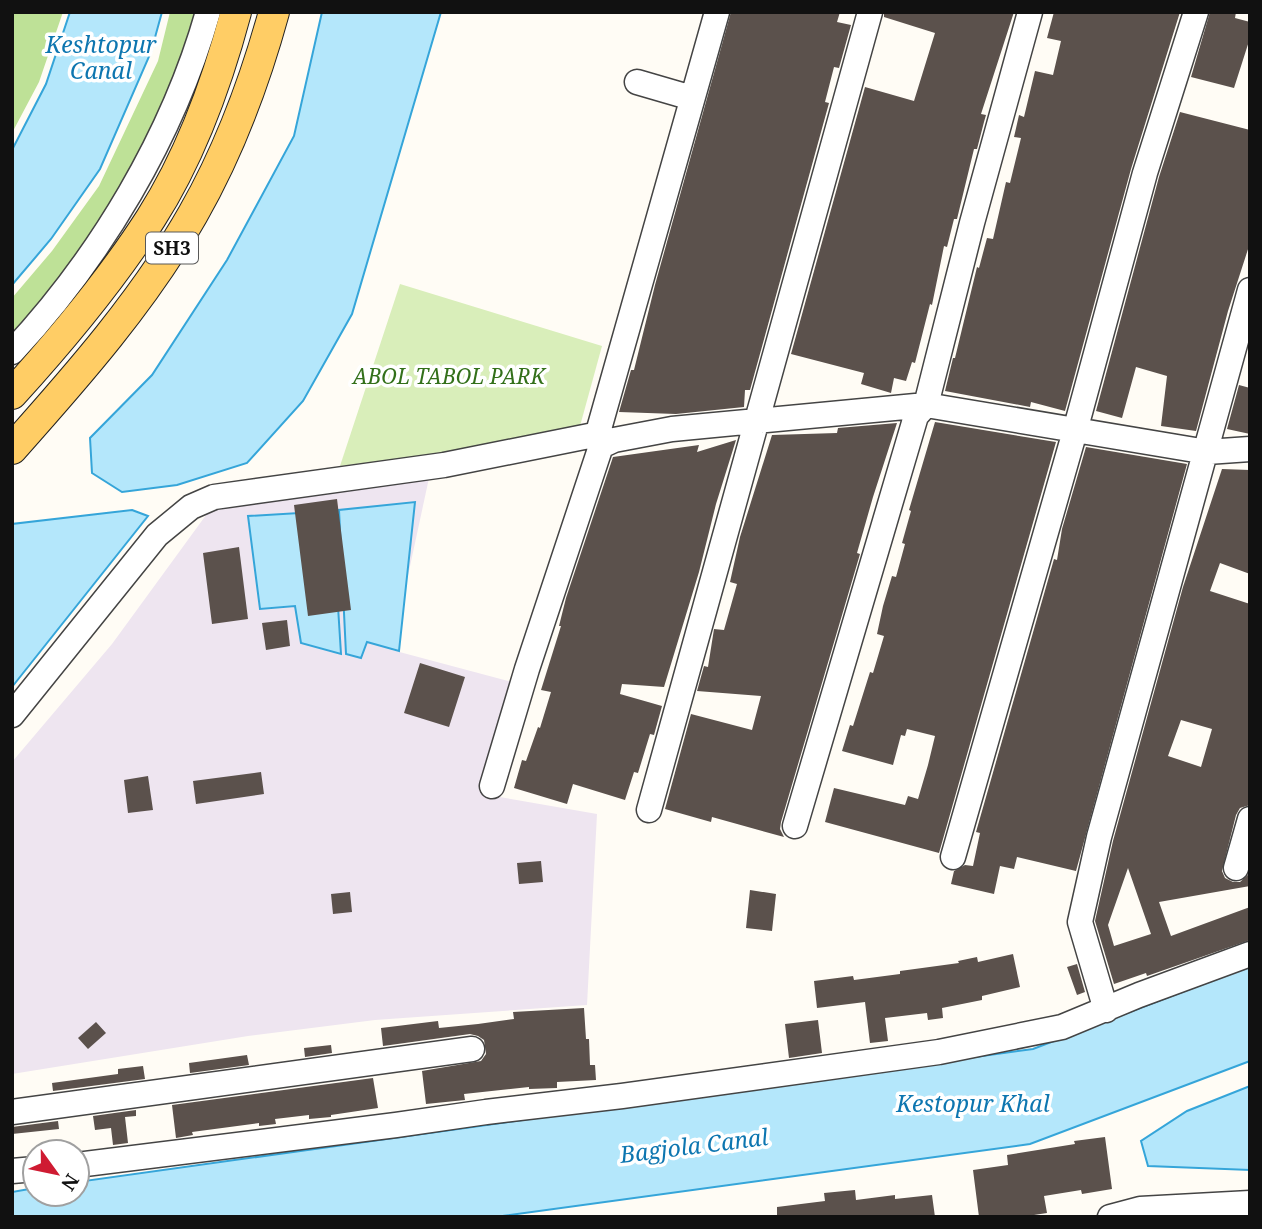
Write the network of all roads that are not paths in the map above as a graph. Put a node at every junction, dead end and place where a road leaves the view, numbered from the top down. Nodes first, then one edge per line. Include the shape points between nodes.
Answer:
1 (208, 12) edge
2 (236, 12) edge
3 (274, 12) edge
4 (717, 12) edge
5 (870, 12) edge
6 (1030, 12) edge
7 (1196, 12) edge
8 (637, 82) dead end
9 (692, 98) junction
10 (1250, 290) edge
11 (12, 352) edge
12 (12, 394) edge
13 (926, 405) junction
14 (754, 423) junction
15 (1075, 431) junction
16 (600, 440) junction
17 (12, 449) edge
18 (1250, 449) edge
19 (1207, 452) junction
20 (12, 715) edge
21 (492, 786) dead end
22 (649, 810) dead end
23 (1250, 819) edge
24 (795, 826) dead end
25 (953, 857) dead end
26 (1236, 868) dead end
27 (1250, 954) edge
28 (1106, 1010) junction
29 (472, 1049) dead end
30 (12, 1112) edge
31 (91, 1163) edge
32 (1250, 1203) edge
33 (1141, 1213) edge
34 (1110, 1217) edge

1 - 11 street via 176,103 134,186 69,287
2 - 12 main road, SH3 via 209,96 152,216 63,338
3 - 17 main road, SH3 via 241,113 194,213 141,295
4 - 9 street
5 - 14 street
6 - 13 street
7 - 15 street via 1145,173
8 - 9 street
9 - 16 street
10 - 19 street
13 - 14 street
13 - 15 street
13 - 24 street via 916,416
14 - 16 street
14 - 22 street
15 - 19 street
15 - 25 street
16 - 20 street via 214,497 191,507 157,536
16 - 21 street
18 - 19 street
19 - 28 street via 1099,837 1080,922
23 - 26 street
27 - 28 street
28 - 31 street via 1062,1027 939,1052
29 - 30 street
32 - 33 street
33 - 34 street

